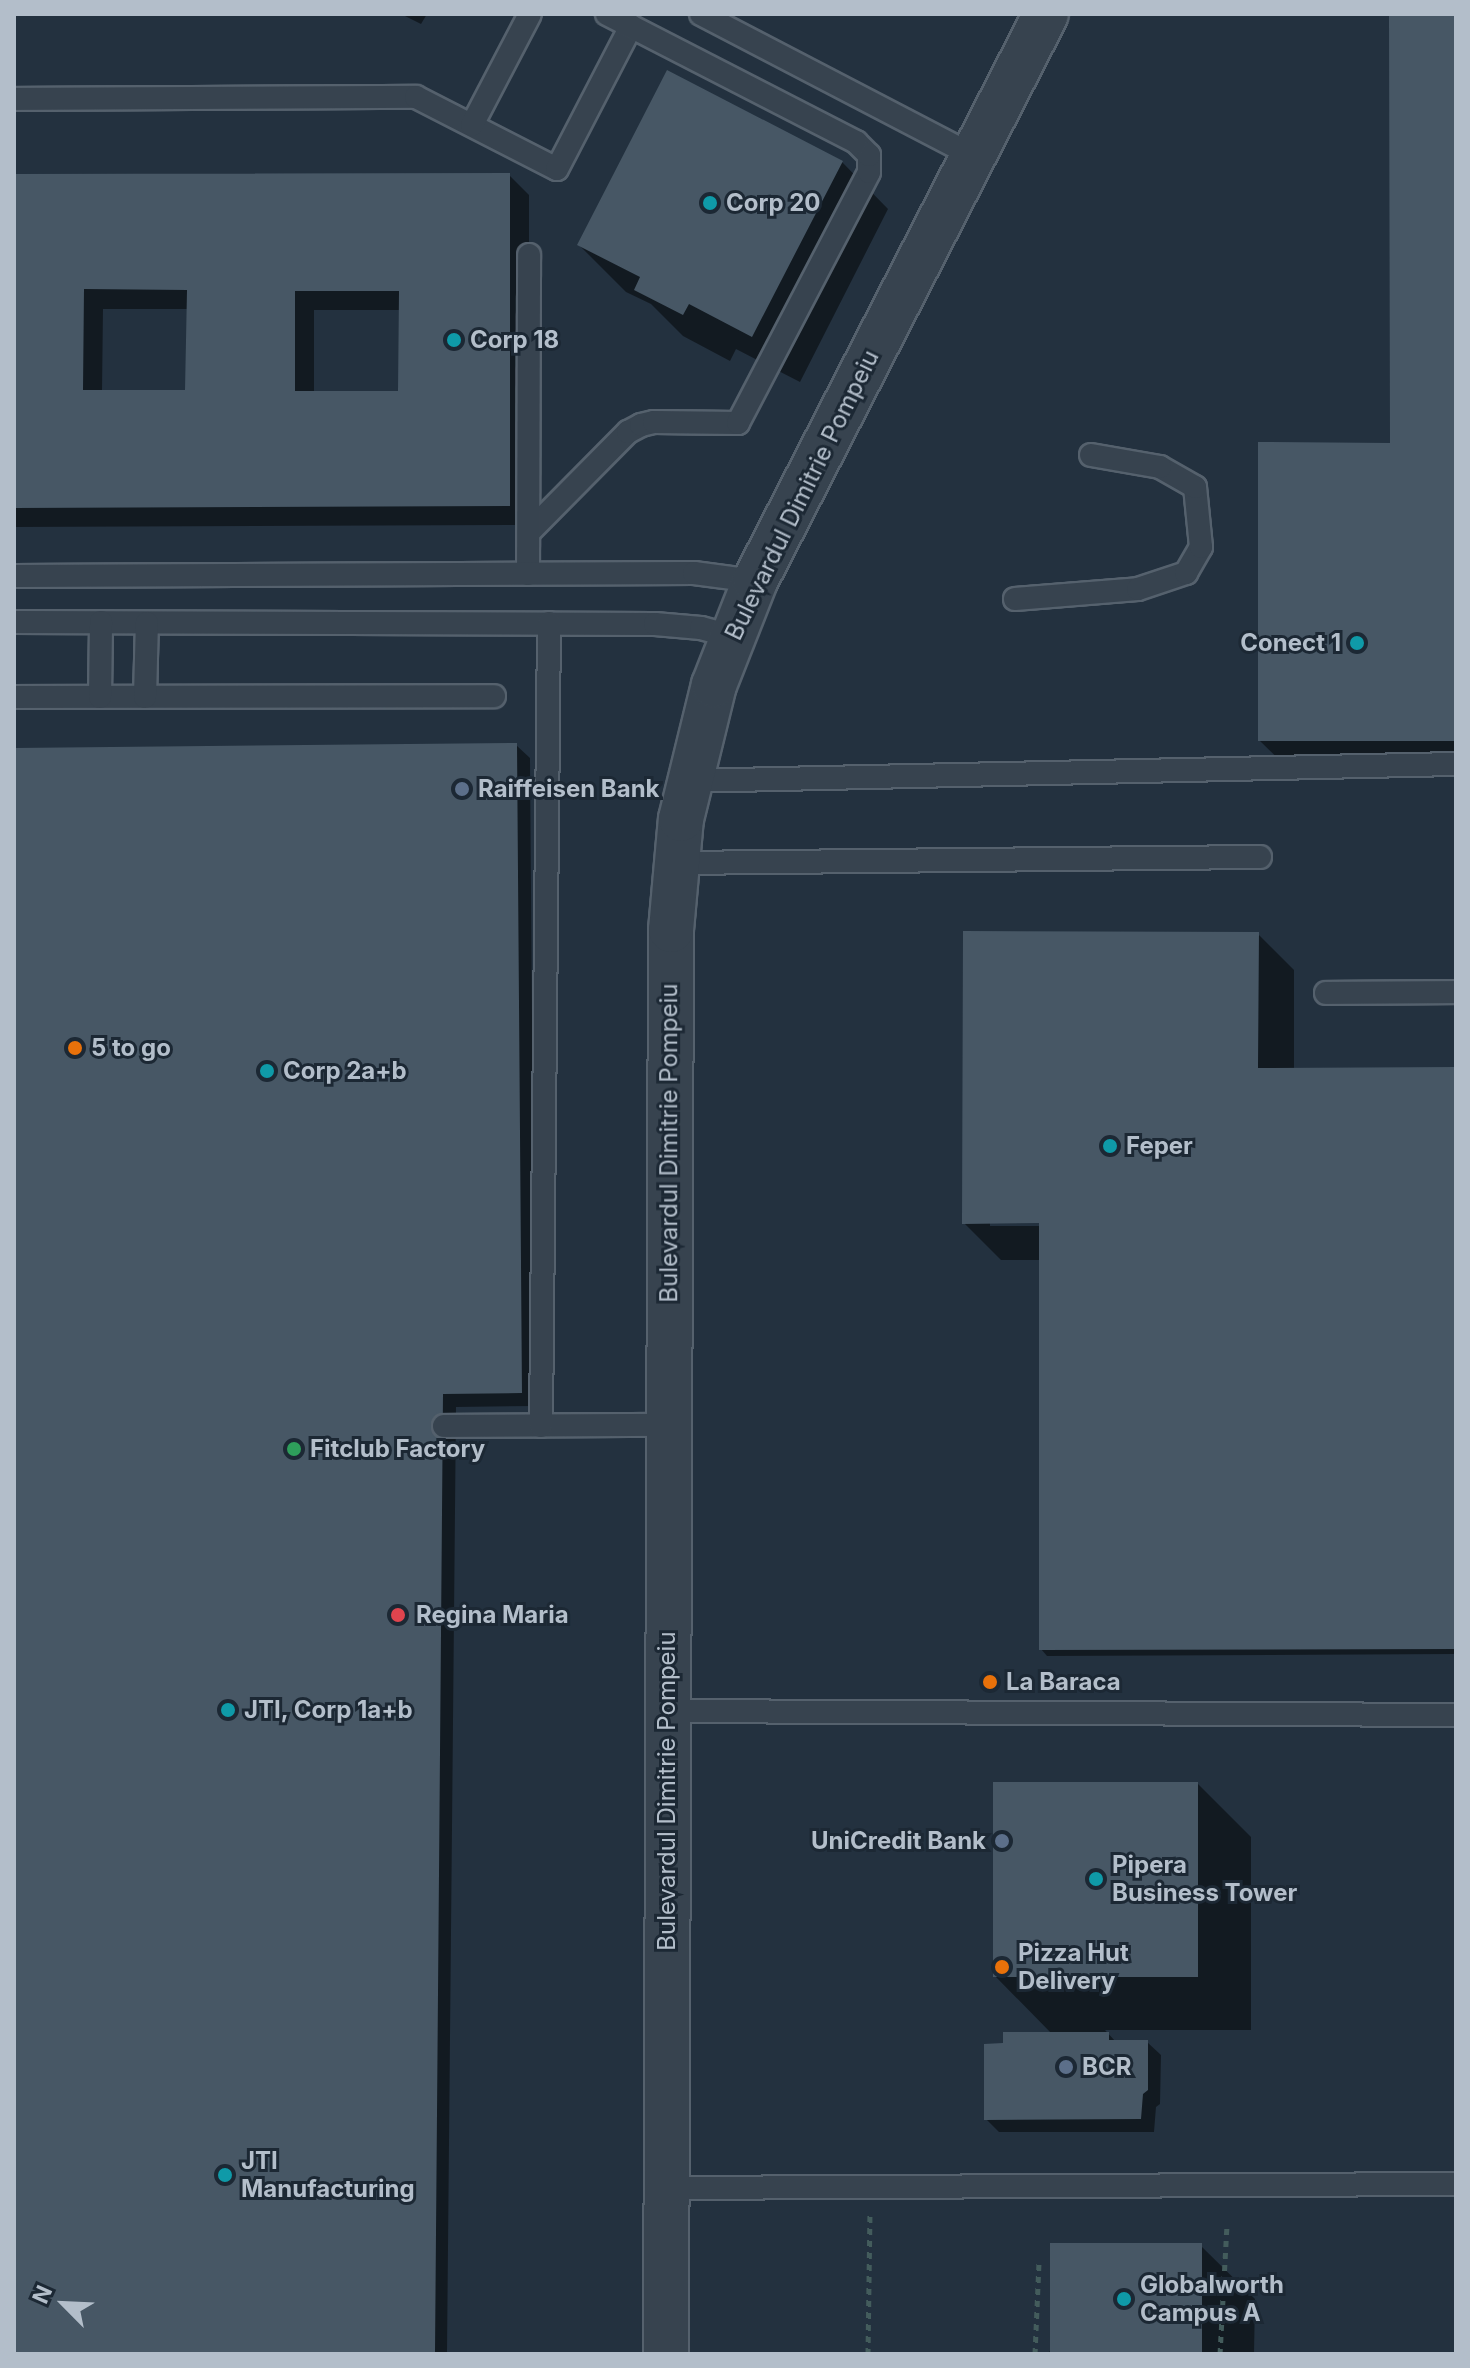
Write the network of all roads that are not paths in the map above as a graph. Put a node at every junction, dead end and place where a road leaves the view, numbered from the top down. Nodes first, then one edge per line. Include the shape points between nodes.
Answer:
1 (530, 14) edge
2 (607, 14) edge
3 (701, 14) edge
4 (1046, 14) edge
5 (631, 26) junction
6 (14, 99) edge
7 (472, 125) junction
8 (972, 155) junction
9 (529, 255) dead end
10 (1091, 455) dead end
11 (529, 532) junction
12 (528, 574) junction
13 (14, 576) edge
14 (755, 581) junction
15 (1015, 599) dead end
16 (14, 622) edge
17 (101, 622) junction
18 (147, 623) junction
19 (549, 623) junction
20 (731, 636) junction
21 (494, 696) dead end
22 (14, 697) edge
23 (100, 697) junction
24 (145, 697) junction
25 (1456, 764) edge
26 (688, 781) junction
27 (1260, 857) dead end
28 (676, 863) junction
29 (1456, 992) edge
30 (1326, 993) dead end
31 (667, 1425) junction
32 (444, 1426) dead end
33 (541, 1426) junction
34 (668, 1711) junction
35 (1456, 1715) edge
36 (1456, 2184) edge
37 (666, 2188) junction
38 (666, 2354) edge

1 - 7 lane
2 - 5 lane
3 - 8 lane
4 - 8 street, Bulevardul Dimitrie Pompeiu
5 - 7 lane via 557,169
5 - 11 lane via 856,142 869,155 869,172 738,423 641,425
6 - 7 lane via 416,97
8 - 14 street, Bulevardul Dimitrie Pompeiu
9 - 11 lane
10 - 15 lane via 1160,467 1195,487 1201,547 1186,573 1138,589
11 - 12 lane
12 - 13 lane
12 - 14 lane via 708,573
14 - 20 street, Bulevardul Dimitrie Pompeiu
16 - 17 lane
17 - 18 lane
17 - 23 lane
18 - 19 lane
18 - 24 lane
19 - 20 lane via 676,625
19 - 33 lane
20 - 26 street, Bulevardul Dimitrie Pompeiu
21 - 24 lane
22 - 23 lane
23 - 24 lane
25 - 26 lane
26 - 28 street, Bulevardul Dimitrie Pompeiu
27 - 28 lane
28 - 31 street, Bulevardul Dimitrie Pompeiu
29 - 30 lane
31 - 33 lane
31 - 34 street, Bulevardul Dimitrie Pompeiu
32 - 33 lane
34 - 35 lane
34 - 37 street, Bulevardul Dimitrie Pompeiu
36 - 37 lane
37 - 38 street, Bulevardul Dimitrie Pompeiu

